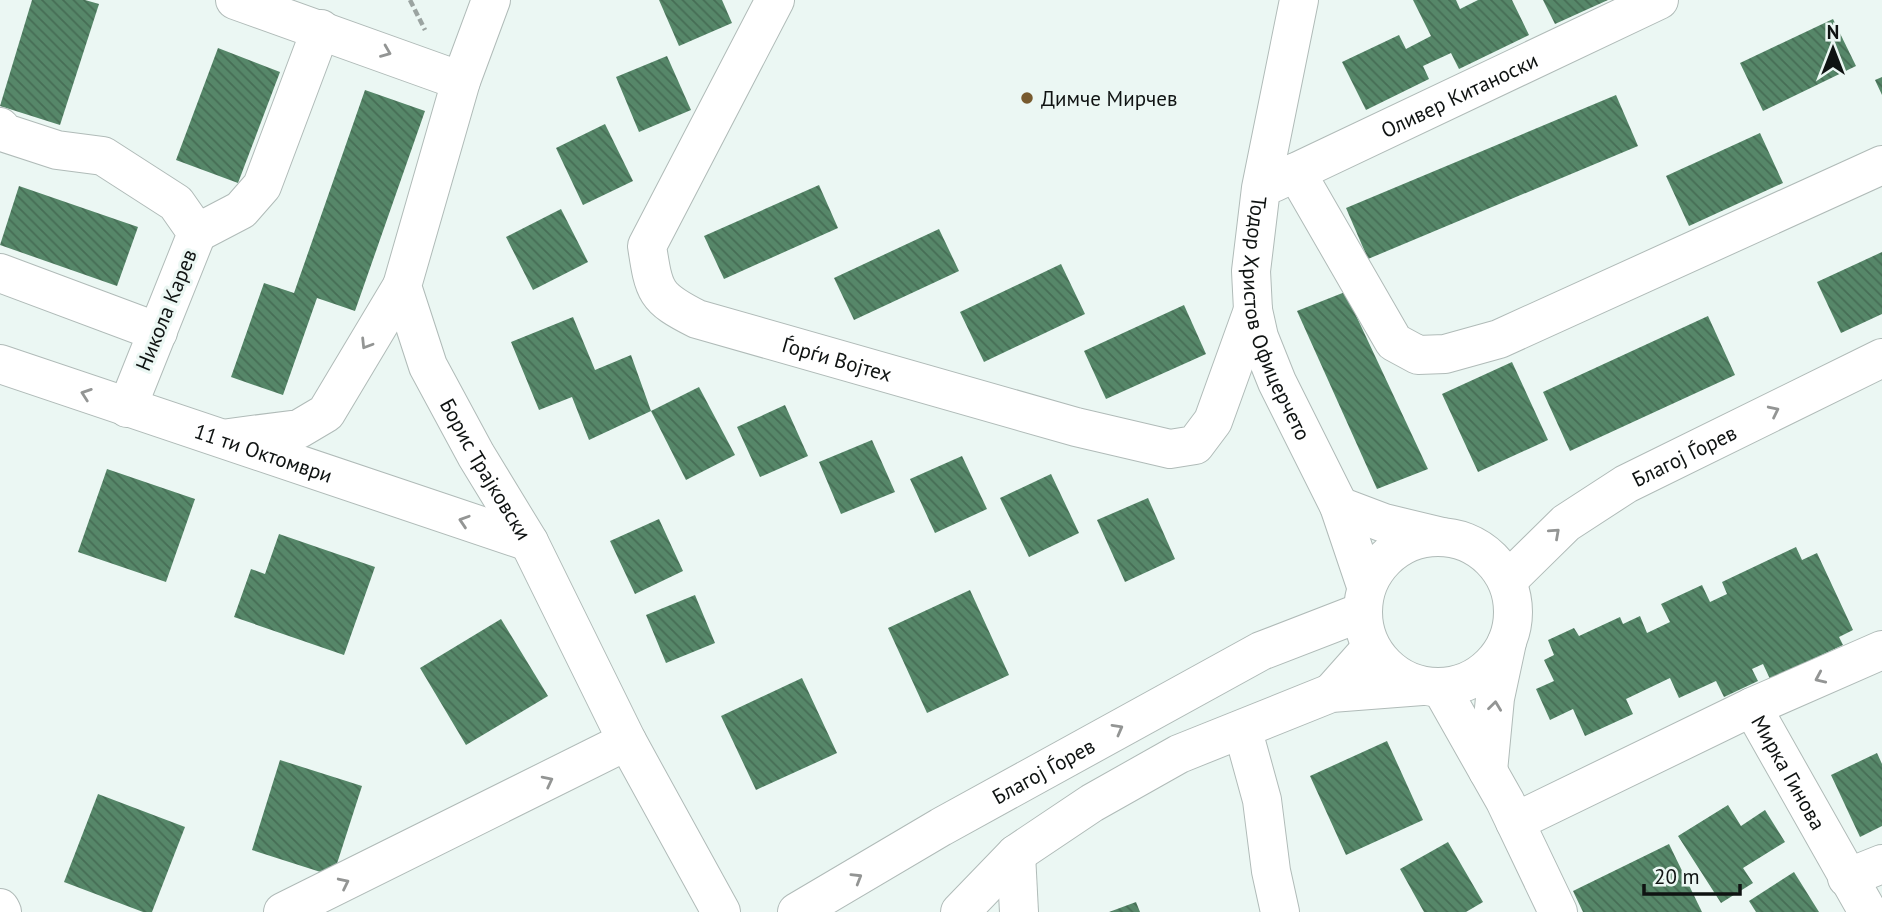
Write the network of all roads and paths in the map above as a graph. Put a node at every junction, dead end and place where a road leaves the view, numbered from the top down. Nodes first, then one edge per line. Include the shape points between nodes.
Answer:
1 (235, 0) edge
2 (491, 0) edge
3 (775, 0) edge
4 (1299, 0) edge
5 (1659, 0) edge
6 (321, 29) junction
7 (461, 81) junction
8 (0, 127) edge
9 (1882, 165) edge
10 (1296, 172) junction
11 (1261, 188) junction
12 (197, 233) junction
13 (0, 273) edge
14 (402, 286) junction
15 (1253, 310) junction
16 (158, 332) junction
17 (1882, 358) edge
18 (0, 364) edge
19 (127, 408) junction
20 (216, 439) junction
21 (1339, 506) junction
22 (1442, 537) junction
23 (529, 542) junction
24 (1507, 581) junction
25 (1364, 599) junction
26 (1507, 642) junction
27 (1371, 648) junction
28 (1882, 650) edge
29 (1432, 687) junction
30 (1331, 694) junction
31 (1752, 708) junction
32 (1243, 731) junction
33 (627, 741) junction
34 (1488, 771) junction
35 (1515, 822) junction
36 (1016, 854) junction
37 (1882, 864) edge
38 (1847, 878) junction
39 (283, 912) edge
40 (721, 912) edge
41 (797, 912) edge
42 (960, 912) edge
43 (1019, 912) edge
44 (1280, 912) edge
45 (1558, 912) edge
46 (1868, 912) edge

1 - 6 street
2 - 7 street
3 - 15 street, Ѓорѓи Војтех via 647,246 652,278 664,303 697,319 1076,427 1170,449 1195,445 1213,421
4 - 11 street, Тодор Христов Офицерчето
5 - 10 street, Оливер Китаноски
6 -> 7 street
6 - 12 street via 262,186 241,210
7 - 14 street
8 - 12 street, Никола Карев via 5,133 57,150 103,156 176,203
9 - 10 street via 1499,339 1445,354 1418,355 1394,342
10 - 11 street, Оливер Китаноски
11 - 15 street, Тодор Христов Офицерчето via 1251,271
12 - 16 street, Никола Карев
13 - 16 street
14 -> 20 street via 326,413 299,429
14 - 23 street, Борис Трајковски via 428,366
15 - 21 street, Тодор Христов Офицерчето via 1277,382
16 - 19 street, Никола Карев
24 -> 17 street, Благој Ѓорев via 1566,523 1626,484
19 -> 18 street, 11 ти Октомври
19 - 20 street, 11 ти Октомври
23 -> 20 street, 11 ти Октомври
21 - 22 street
21 - 25 street, Тодор Христов Офицерчето
22 - 24 street via 1466,542 1486,554
22 - 25 street via 1418,539 1396,549 1378,565
23 - 33 street, Борис Трајковски
24 - 26 street via 1513,618
25 - 27 street
41 -> 25 street, Благој Ѓорев via 1057,763
26 - 29 street via 1493,663 1473,679
34 -> 26 street via 1495,698
27 - 29 street via 1398,677
27 - 30 street
28 -> 31 street
29 - 30 street
29 - 34 street
30 - 32 street
31 - 35 street
31 - 38 street, Мирка Гинова
32 - 36 street via 1179,754 1092,803
32 - 44 street via 1262,800
39 -> 33 street
33 - 40 street, Борис Трајковски
34 - 35 street
35 - 45 street
36 - 42 street
36 - 43 street
37 - 38 street
38 - 46 street, Мирка Гинова

